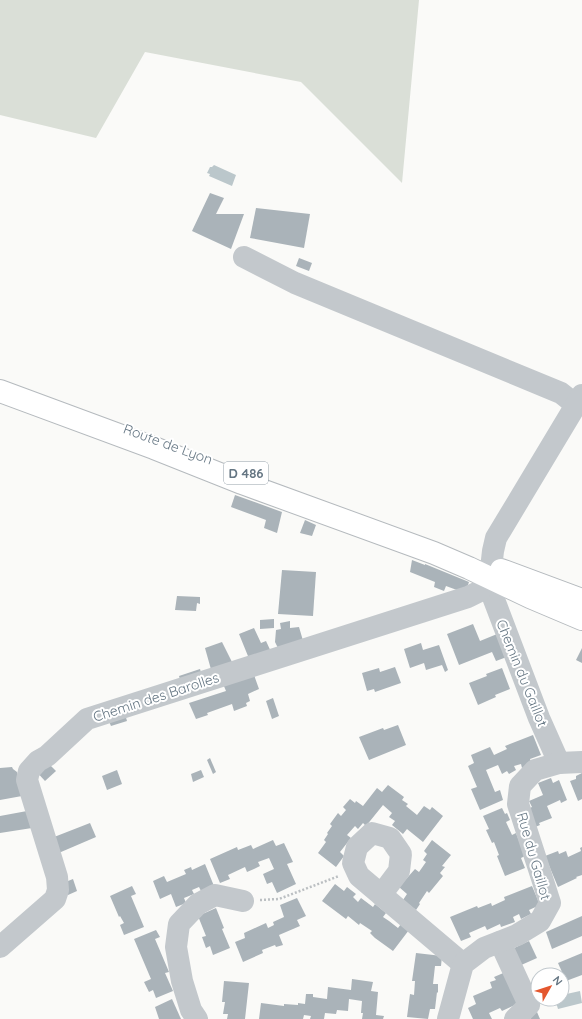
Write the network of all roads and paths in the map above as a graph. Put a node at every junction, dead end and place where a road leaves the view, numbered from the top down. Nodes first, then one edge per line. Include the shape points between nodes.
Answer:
1 (244, 258) dead end
2 (0, 381) edge
3 (0, 391) edge
4 (579, 400) edge
5 (494, 576) junction
6 (579, 614) edge
7 (582, 762) edge
8 (559, 763) junction
9 (356, 869) junction
10 (381, 895) junction
11 (243, 901) joint
12 (500, 942) junction
13 (0, 947) edge
14 (464, 964) junction
15 (197, 1019) edge
16 (448, 1019) edge
17 (514, 1019) edge

1 - 4 street via 295,283
2 - 5 main road, Route de Lyon / D 486 via 299,493
3 - 5 main road, Route de Lyon / D 486
4 - 5 street, Chemin du Gaillot via 496,538 493,551
5 - 6 main road, D 486 via 530,597
5 - 8 street, Chemin du Gaillot via 493,598
5 - 13 street, Chemin des Barolles via 480,591 468,597 87,719 28,771 27,780 57,877 58,890 55,899
7 - 8 street, Rue du Gaillot
8 - 12 street, Rue du Gaillot via 536,770 520,786 518,804 550,904 540,921
9 - 10 street via 359,876
9 - 10 street via 353,863 357,847 372,833 390,838 401,854 399,871
9 - 11 path via 279,899
10 - 14 street
11 - 15 street via 215,895 198,904 179,924 176,947 182,981 191,1010
12 - 14 street, Rue du Gaillot via 484,948
12 - 17 street via 529,1005
14 - 16 street

